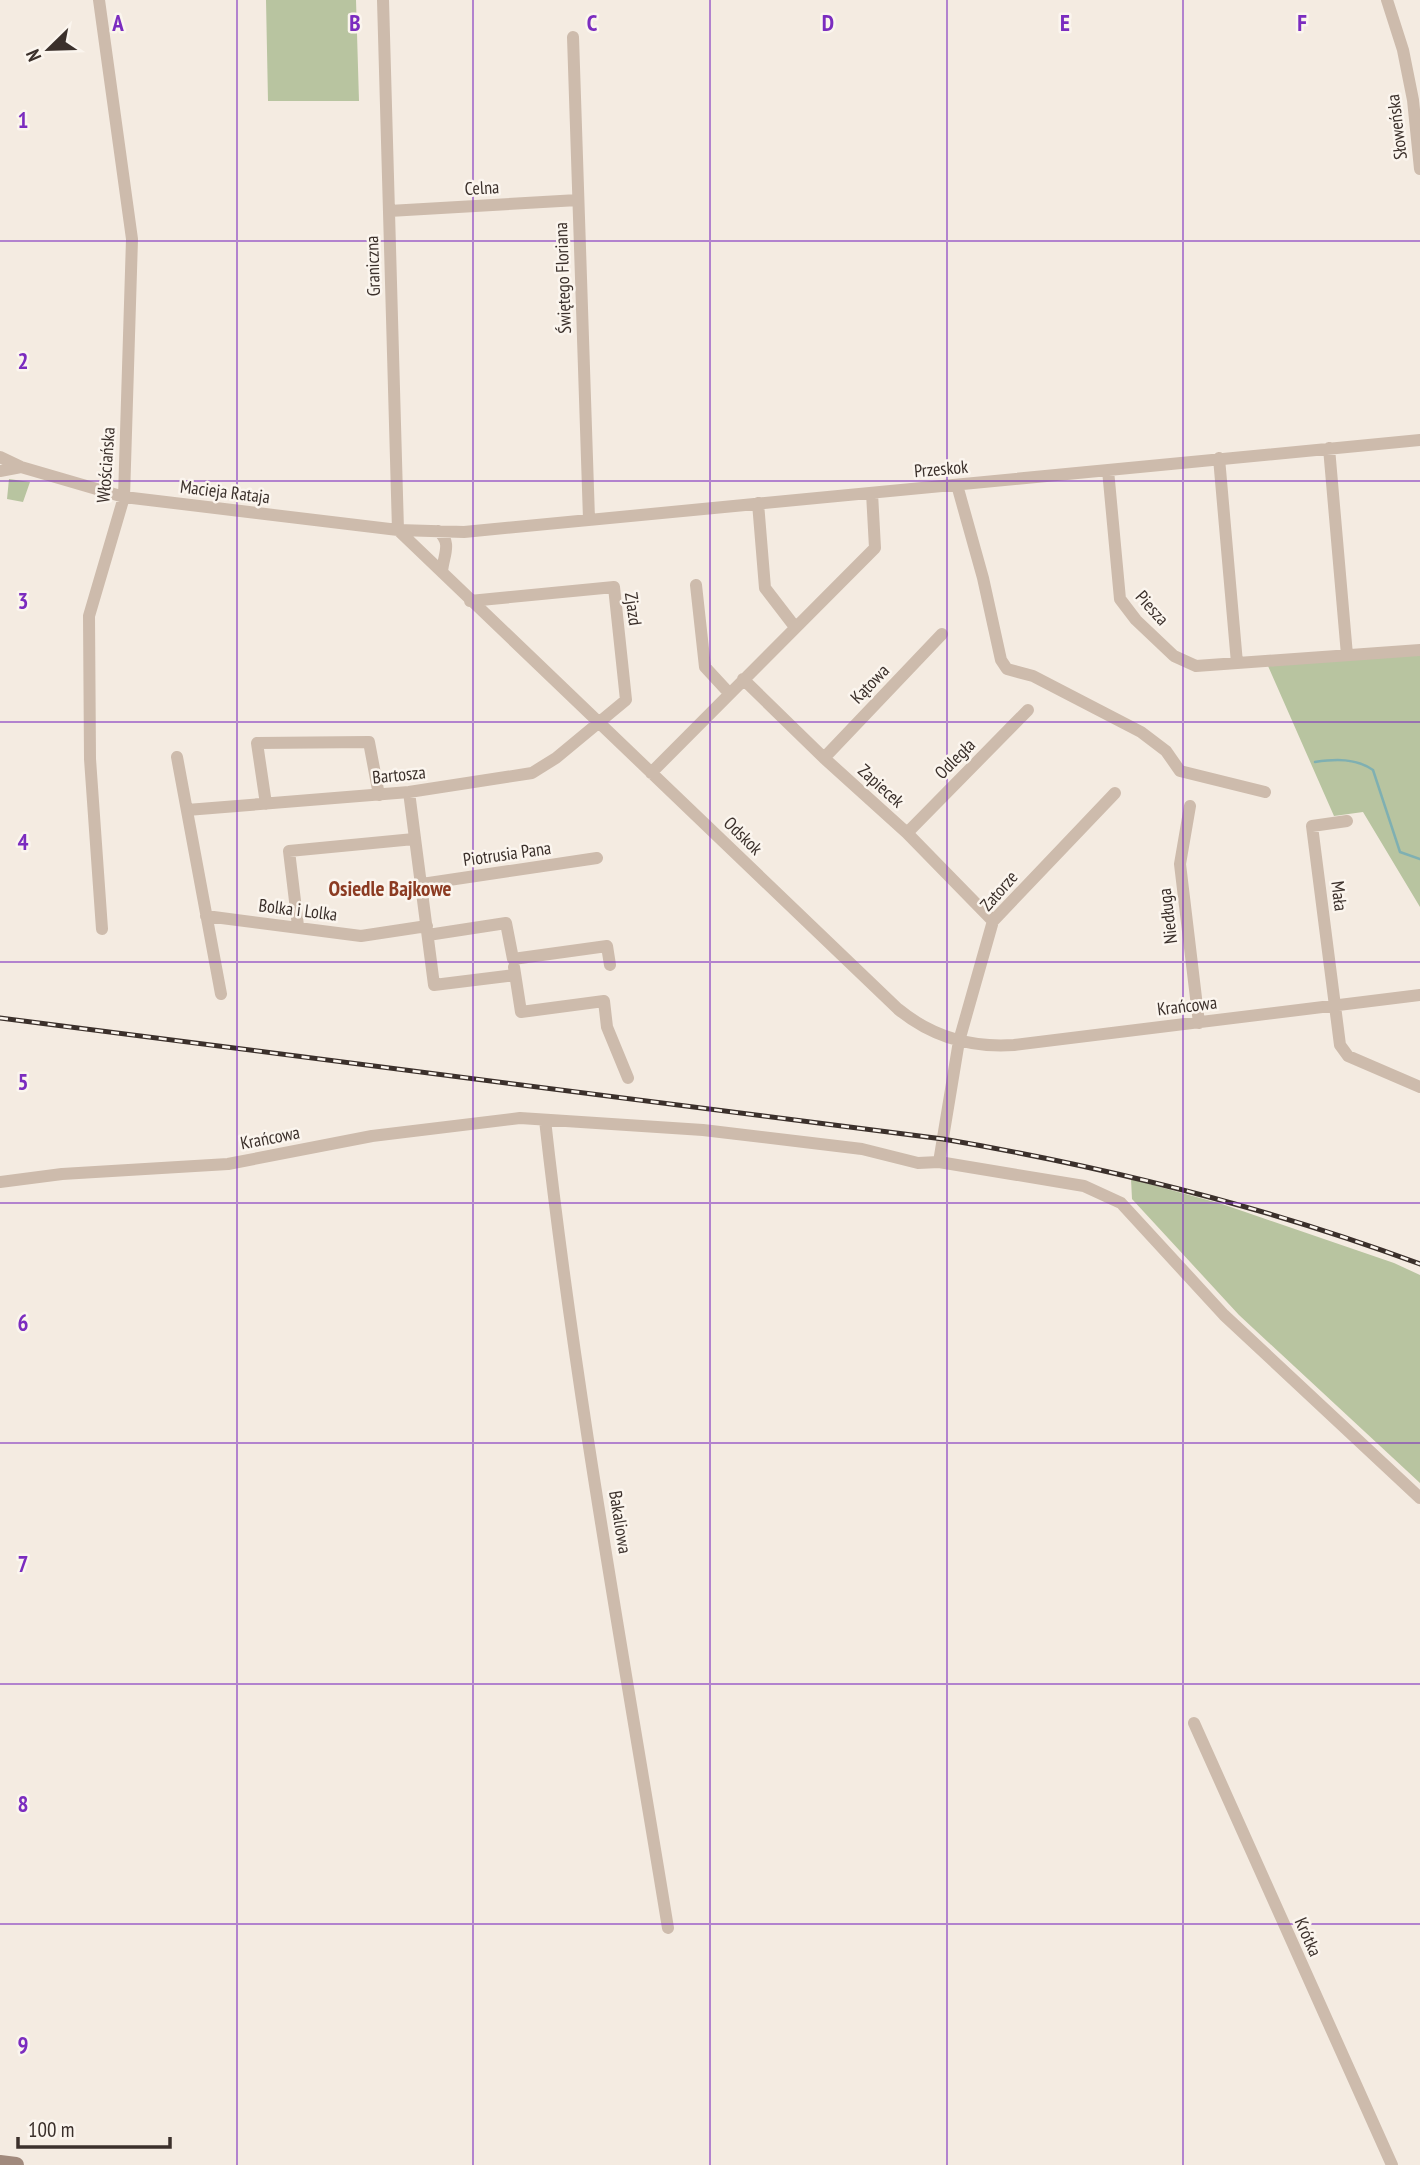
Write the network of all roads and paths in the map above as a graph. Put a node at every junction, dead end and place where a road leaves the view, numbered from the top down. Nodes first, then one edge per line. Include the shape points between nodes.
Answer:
1 (99, 0) edge
2 (383, 0) edge
3 (1387, 0) edge
4 (573, 37) dead end
5 (1420, 169) edge
6 (578, 200) junction
7 (388, 211) junction
8 (1420, 440) edge
9 (1329, 448) junction
10 (0, 457) edge
11 (1219, 458) junction
12 (21, 467) junction
13 (1108, 470) junction
14 (0, 471) edge
15 (957, 485) junction
16 (872, 493) junction
17 (124, 497) junction
18 (758, 503) junction
19 (589, 519) junction
20 (398, 530) junction
21 (433, 531) junction
22 (464, 532) junction
23 (445, 551) junction
24 (422, 555) junction
25 (442, 572) junction
26 (696, 584) dead end
27 (470, 601) junction
28 (796, 627) junction
29 (942, 634) dead end
30 (1420, 650) edge
31 (1346, 655) junction
32 (1237, 663) junction
33 (743, 679) junction
34 (729, 693) junction
35 (1028, 710) dead end
36 (597, 723) junction
37 (177, 757) dead end
38 (824, 758) junction
39 (652, 774) junction
40 (409, 792) junction
41 (1265, 792) dead end
42 (1115, 793) dead end
43 (379, 795) junction
44 (267, 804) junction
45 (1190, 806) dead end
46 (187, 810) junction
47 (1347, 821) dead end
48 (907, 833) junction
49 (414, 839) junction
50 (597, 858) dead end
51 (422, 884) junction
52 (206, 916) junction
53 (993, 921) junction
54 (299, 926) junction
55 (102, 929) dead end
56 (428, 930) junction
57 (513, 959) junction
58 (610, 965) dead end
59 (515, 975) junction
60 (221, 994) dead end
61 (1420, 995) edge
62 (1335, 1006) junction
63 (1199, 1023) junction
64 (959, 1041) junction
65 (628, 1078) dead end
66 (1420, 1087) edge
67 (545, 1120) junction
68 (939, 1162) junction
69 (0, 1182) edge
70 (1420, 1498) edge
71 (1194, 1723) dead end
72 (668, 1928) dead end
73 (0, 2163) edge
74 (16, 2165) edge
75 (1392, 2165) edge

1 - 17 street, Włościańska via 132,239
2 - 7 street, Graniczna
3 - 5 street, Słoweńska via 1413,100
4 - 6 street, Świętego Floriana
6 - 7 street, Celna
6 - 19 street, Świętego Floriana
7 - 20 street, Graniczna
8 - 9 street, Przeskok
9 - 11 street, Przeskok
9 - 31 street
10 - 12 street, Macieja Rataja
11 - 13 street, Przeskok
11 - 32 street
12 - 14 street, Macieja Rataja
12 - 17 street, Macieja Rataja
13 - 15 street, Przeskok
13 - 32 street, Piesza via 1118,589 1124,607 1185,663
15 - 16 street, Przeskok
15 - 41 street via 1007,668 1033,676 1141,733 1166,751 1180,771
16 - 18 street, Przeskok
16 - 28 street via 875,548
17 - 20 street, Macieja Rataja
17 - 55 street, Włościańska via 89,616 90,759
18 - 19 street, Przeskok
18 - 28 street via 765,588
19 - 22 street, Przeskok
20 - 21 street, Macieja Rataja
20 - 24 street
21 - 22 street, Przeskok
21 - 23 street via 446,538
21 - 24 street via 419,537
22 - 23 street
23 - 24 street via 433,560
23 - 25 street
24 - 25 street, Odskok
25 - 27 street, Odskok
26 - 34 street via 705,667
27 - 36 street, Odskok
27 - 36 street, Zjazd via 614,587 626,700
28 - 33 street
29 - 38 street, Kątowa
30 - 31 street, Piesza
31 - 32 street, Piesza
33 - 34 street
33 - 38 street, Zapiecek
34 - 39 street
35 - 48 street, Odległa
36 - 39 street, Odskok
36 - 40 street, Bartosza via 532,773
37 - 46 street
38 - 48 street, Zapiecek
39 - 64 street, Odskok via 898,1009 923,1027
40 - 43 street, Bartosza
40 - 49 street
42 - 53 street, Zatorze
43 - 44 street, Bartosza
43 - 44 street via 369,742 257,743
44 - 46 street, Bartosza
45 - 63 street, Niedługa via 1180,864
46 - 52 street
47 - 62 street, Mała via 1312,826
48 - 53 street, Zapiecek
49 - 51 street
49 - 54 street via 289,851
50 - 51 street, Piotrusia Pana
51 - 56 street
52 - 54 street, Bolka i Lolka
52 - 60 street
53 - 64 street, Zatorze
54 - 56 street, Bolka i Lolka via 361,936
56 - 57 street, Bolka i Lolka via 506,923
56 - 59 street via 434,985
57 - 58 street via 607,946
57 - 59 street
59 - 65 street via 521,1012 604,1001 607,1027
61 - 62 street, Krańcowa
62 - 63 street, Krańcowa
62 - 66 street via 1340,1045 1348,1056
63 - 64 street, Krańcowa via 1014,1045
64 - 68 street
67 - 68 street, Krańcowa via 703,1130 862,1149 918,1163
67 - 69 street, Krańcowa via 520,1118 372,1136 228,1164
67 - 72 street, Bakaliowa via 584,1408
68 - 70 street, Krańcowa via 1084,1186 1121,1203 1224,1315
71 - 75 street, Krótka
73 - 74 main road

